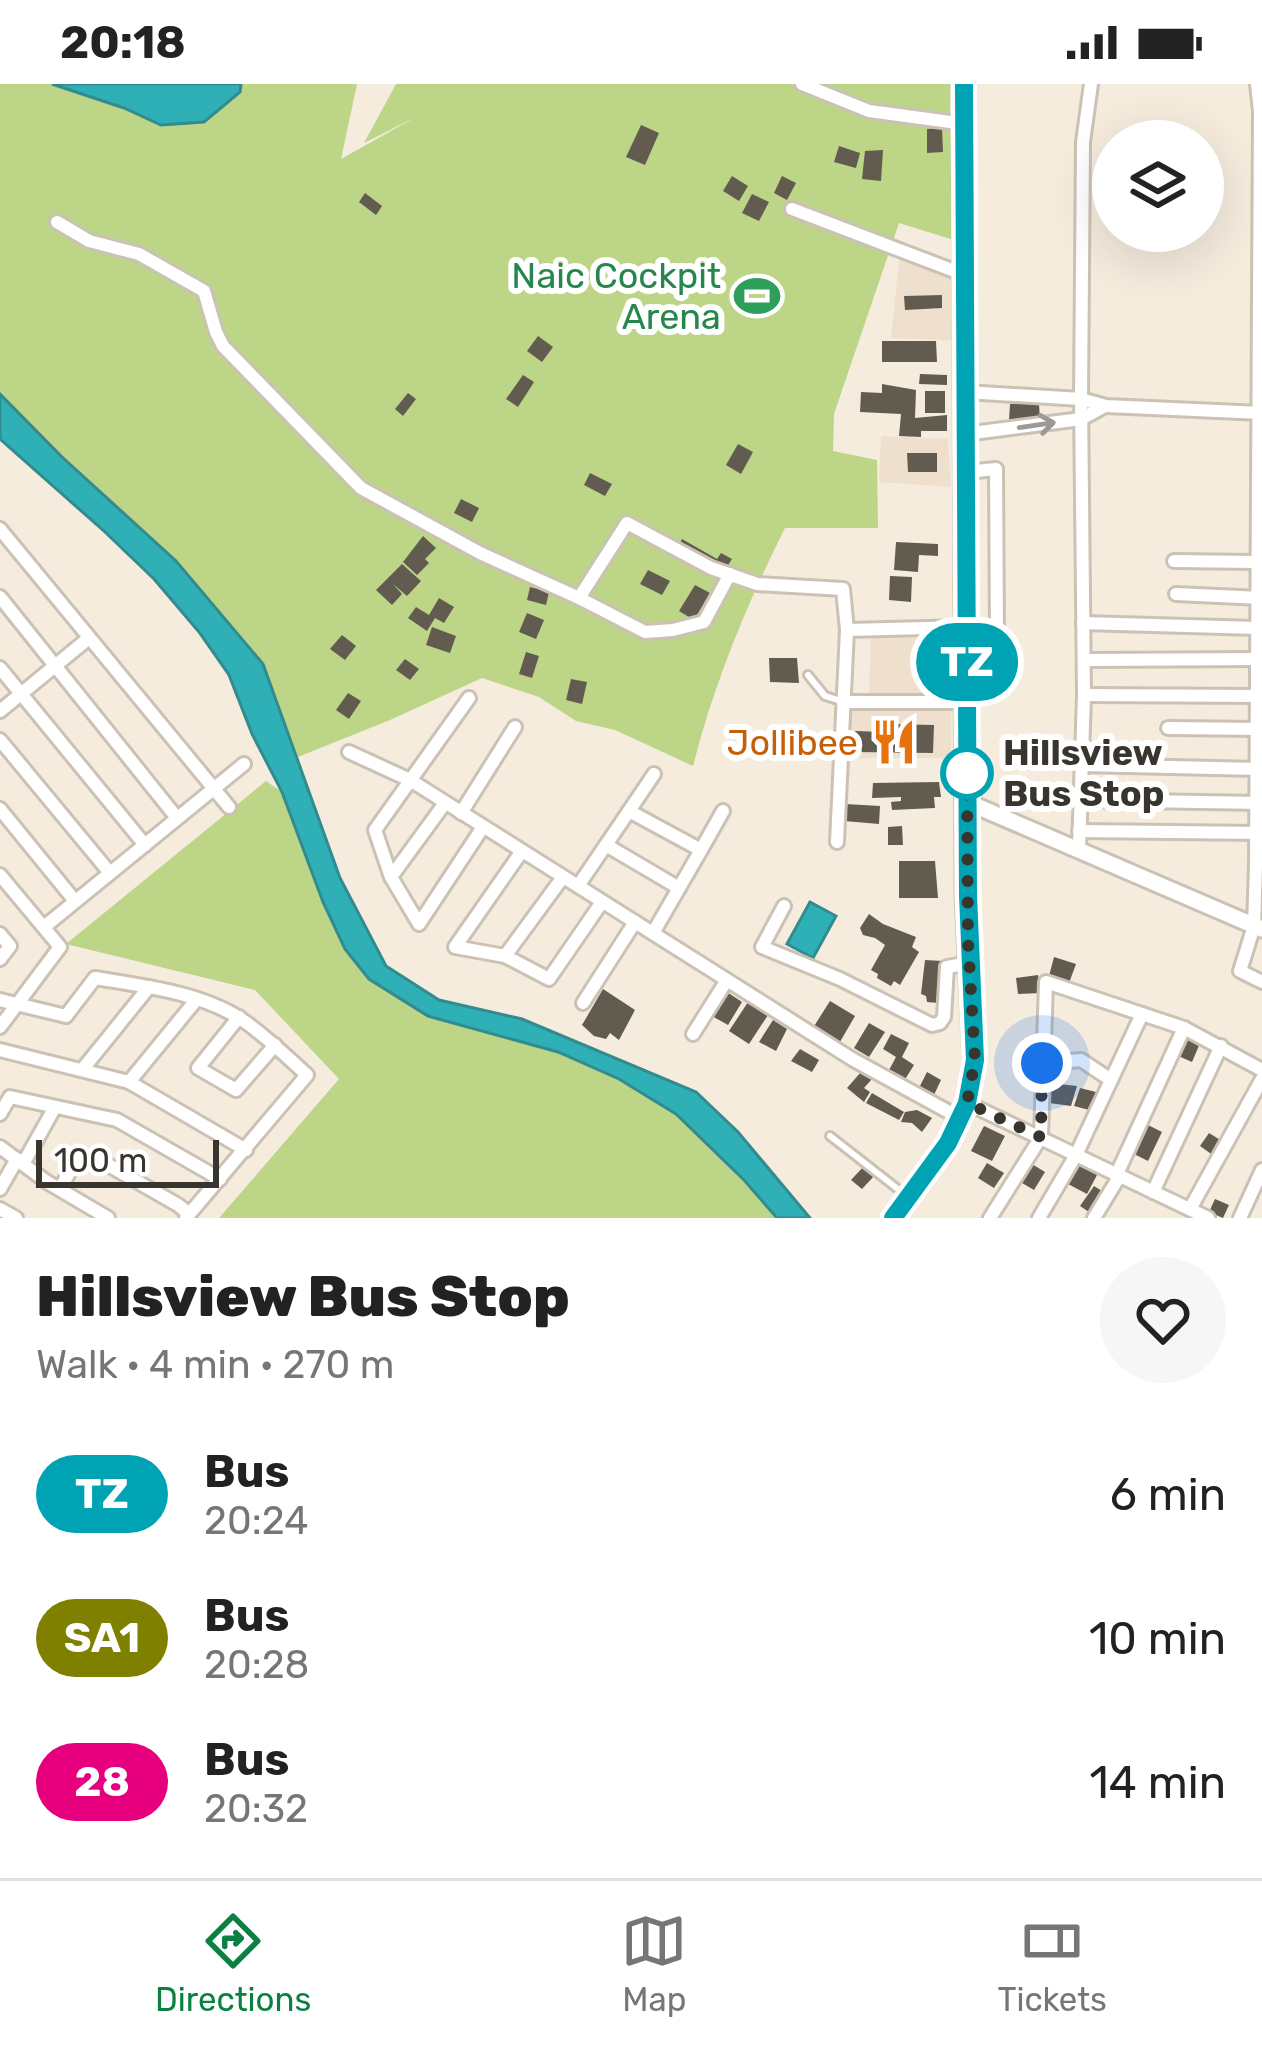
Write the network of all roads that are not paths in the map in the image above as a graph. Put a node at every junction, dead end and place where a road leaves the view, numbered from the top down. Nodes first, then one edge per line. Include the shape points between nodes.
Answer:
1 (802, 84) edge
2 (964, 84) edge
3 (1090, 84) edge
4 (1257, 84) edge
5 (965, 124) junction
6 (792, 209) dead end
7 (57, 222) dead end
8 (965, 275) junction
9 (965, 392) junction
10 (1081, 400) junction
11 (1106, 406) junction
12 (1260, 412) edge
13 (1081, 419) junction
14 (965, 434) junction
15 (966, 472) junction
16 (0, 529) edge
17 (1174, 561) dead end
18 (1258, 562) junction
19 (730, 574) junction
20 (1176, 594) dead end
21 (0, 597) edge
22 (579, 598) junction
23 (1260, 598) edge
24 (1084, 623) junction
25 (967, 627) junction
26 (1257, 628) junction
27 (847, 630) junction
28 (89, 638) junction
29 (967, 654) junction
30 (1259, 659) edge
31 (1084, 660) junction
32 (55, 666) junction
33 (0, 668) edge
34 (808, 675) dead end
35 (21, 693) junction
36 (1084, 695) junction
37 (1259, 696) edge
38 (469, 698) dead end
39 (843, 702) junction
40 (967, 702) junction
41 (0, 711) edge
42 (515, 727) dead end
43 (1168, 728) dead end
44 (1259, 729) edge
45 (0, 740) edge
46 (349, 752) dead end
47 (244, 764) dead end
48 (1081, 765) junction
49 (1259, 769) edge
50 (654, 774) dead end
51 (410, 780) junction
52 (213, 789) junction
53 (1080, 800) junction
54 (967, 802) junction
55 (445, 803) junction
56 (1259, 803) edge
57 (229, 807) dead end
58 (0, 809) edge
59 (629, 811) junction
60 (723, 812) dead end
61 (461, 813) junction
62 (177, 818) junction
63 (483, 827) junction
64 (1079, 831) junction
65 (1259, 833) edge
66 (837, 842) dead end
67 (145, 845) junction
68 (606, 845) junction
69 (1079, 849) junction
70 (701, 850) junction
71 (522, 851) junction
72 (1259, 865) edge
73 (110, 873) junction
74 (0, 874) edge
75 (392, 877) junction
76 (562, 877) junction
77 (578, 886) junction
78 (680, 888) junction
79 (1258, 899) edge
80 (75, 901) junction
81 (602, 902) junction
82 (784, 906) dead end
83 (635, 922) junction
84 (44, 927) junction
85 (1258, 928) edge
86 (653, 933) junction
87 (0, 934) edge
88 (969, 952) junction
89 (505, 956) junction
90 (0, 959) edge
91 (727, 980) junction
92 (1262, 982) edge
93 (149, 987) junction
94 (197, 999) junction
95 (0, 1000) edge
96 (583, 1003) dead end
97 (18, 1004) junction
98 (1142, 1013) junction
99 (239, 1018) junction
100 (0, 1027) edge
101 (1184, 1028) junction
102 (693, 1034) dead end
103 (274, 1045) junction
104 (1221, 1046) junction
105 (0, 1051) edge
106 (1042, 1063) junction
107 (82, 1070) junction
108 (1262, 1074) edge
109 (1111, 1080) junction
110 (129, 1082) junction
111 (55, 1107) junction
112 (963, 1111) junction
113 (0, 1114) edge
114 (830, 1136) dead end
115 (1041, 1137) junction
116 (0, 1147) edge
117 (246, 1150) junction
118 (1076, 1155) junction
119 (20, 1161) junction
120 (1262, 1170) edge
121 (1118, 1177) junction
122 (220, 1179) junction
123 (0, 1189) edge
124 (60, 1189) junction
125 (1154, 1192) junction
126 (1257, 1194) edge
127 (909, 1198) junction
128 (0, 1208) edge
129 (1190, 1209) junction
130 (188, 1216) edge
131 (16, 1218) edge
132 (108, 1218) edge
133 (893, 1218) edge
134 (990, 1218) edge
135 (1039, 1218) edge
136 (1094, 1218) edge
137 (1208, 1218) edge
138 (1240, 1218) edge

1 - 5 street via 869,111
2 - 5 main road
3 - 10 street
4 - 12 street
5 - 8 main road
6 - 8 street
7 - 22 street via 204,291 223,346 361,488
8 - 9 main road
9 - 10 street
9 - 14 main road
10 - 11 street
10 - 13 street
11 - 12 street
11 - 13 street
12 - 18 street
14 -> 13 street
13 - 24 street
14 - 15 main road
15 - 25 main road
15 - 29 street via 996,470 997,637
16 - 28 street
17 - 18 street
18 - 23 street
19 - 22 street via 704,622 674,630 645,632
19 - 22 street via 627,524
19 - 27 street via 757,584 843,589
20 - 23 street
21 - 32 street
23 - 26 street
24 - 26 street
24 - 31 street
25 - 27 street
25 - 29 main road
26 - 30 street
27 - 39 street
28 - 32 street
28 - 52 street
29 - 40 main road
30 - 31 street
30 - 37 street
31 - 36 street
32 - 35 street
32 - 62 street
33 - 35 street
34 - 39 lane via 825,696
35 - 41 street
35 - 67 street
36 - 37 street
36 - 48 street
37 - 44 street
38 - 51 street
39 - 40 street
39 - 66 street
40 - 54 main road
42 - 61 street
43 - 44 street
44 - 49 street
45 - 73 street
46 - 51 street
47 - 52 street
48 - 49 street
48 - 53 street
49 - 56 street
50 - 59 street
51 - 55 street
51 - 75 street via 376,830
52 - 57 street
52 - 62 street
53 - 56 street
53 - 64 street
54 - 69 street
54 - 88 main road
55 - 61 street
55 - 75 street
56 - 65 street
58 - 80 street
59 - 68 street
59 - 70 street
60 - 70 street
61 - 63 street
62 - 67 street
63 - 71 street
63 - 75 street via 419,924
64 - 65 street
64 - 69 street
65 - 72 street
67 - 73 street
68 - 77 street
68 - 78 street
69 - 85 street
70 - 78 street
71 - 76 street
71 - 89 street via 455,947
72 - 79 street
73 - 80 street
74 - 84 street
76 - 77 street
76 - 89 street
77 - 81 street
78 - 86 street
79 - 85 street
80 - 84 street
81 - 83 street
81 - 89 street via 549,979
82 - 88 street via 762,947 932,1025 944,1017 947,967
83 - 86 street
83 - 96 street
84 - 97 street via 60,947
85 - 92 street via 1240,971
86 - 91 street
87 - 90 street via 10,946
88 - 112 main road via 975,1060
91 - 102 street
91 - 112 street via 852,1059
93 - 94 street
93 - 97 street via 95,978 66,1016
93 - 107 street
94 - 99 street
94 - 110 street
95 - 97 street
97 - 100 street
98 - 101 street
98 - 106 street via 1046,982
98 - 109 street
99 - 103 street
99 - 103 street via 198,1068 236,1090
101 - 104 street
101 - 121 street
103 - 117 street via 307,1076
104 - 108 street
104 - 125 street
105 - 107 street
106 - 109 street via 1082,1060
106 - 115 street
107 - 110 street
108 - 129 street
109 - 118 street
110 - 117 street
111 - 113 street via 10,1097
111 - 119 street
111 - 122 street via 117,1120
112 - 115 street
112 - 127 main road
114 - 127 lane
115 - 118 street
115 - 134 street
116 - 119 street
117 - 122 street
118 - 121 street
118 - 135 street
119 - 123 street
119 - 124 street
120 - 126 street
121 - 125 street
121 - 136 street
122 - 130 street
124 - 130 street via 76,1160 103,1162
124 - 132 street
125 - 129 street
126 - 138 street
127 - 133 main road
128 - 131 street
129 - 137 street

